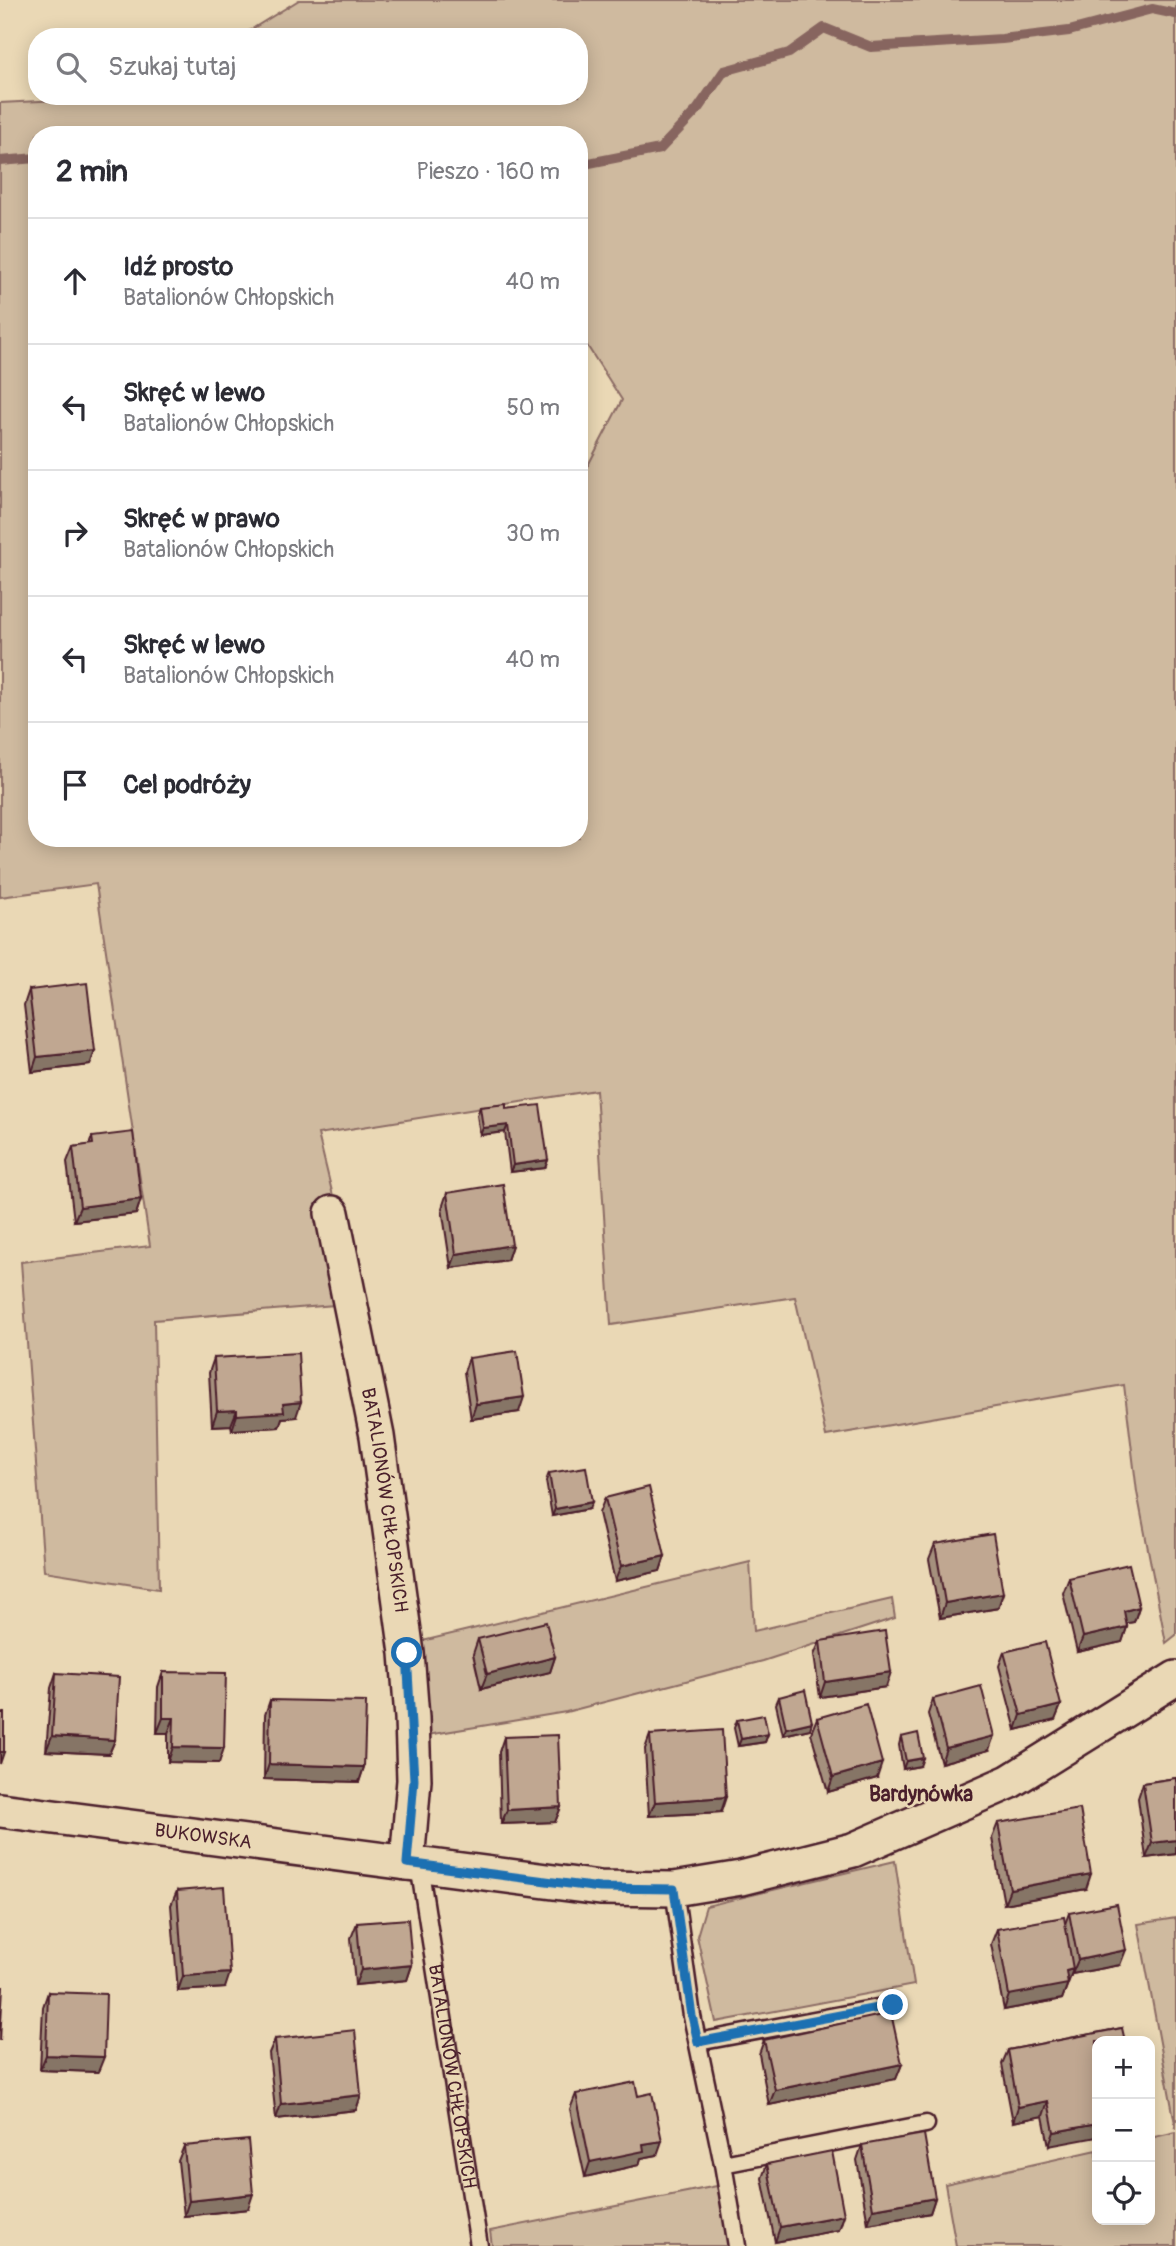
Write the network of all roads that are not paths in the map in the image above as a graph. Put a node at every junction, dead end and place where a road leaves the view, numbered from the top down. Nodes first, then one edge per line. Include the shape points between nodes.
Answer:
1 (332, 1213) dead end
2 (1176, 1678) edge
3 (0, 1810) edge
4 (413, 1864) junction
5 (674, 1889) junction
6 (893, 2005) dead end
7 (698, 2042) junction
8 (926, 2124) dead end
9 (723, 2164) junction
10 (479, 2246) edge
11 (737, 2246) edge

1 - 4 street, BATALIONÓW CHŁOPSKICH via 377,1436 407,1653
2 - 5 street via 1009,1782 853,1850 741,1878
3 - 4 street, BUKOWSKA
4 - 5 street via 600,1888
4 - 10 lane, BATALIONÓW CHŁOPSKICH
5 - 7 lane
6 - 7 lane
7 - 9 lane
8 - 9 lane
9 - 11 lane

